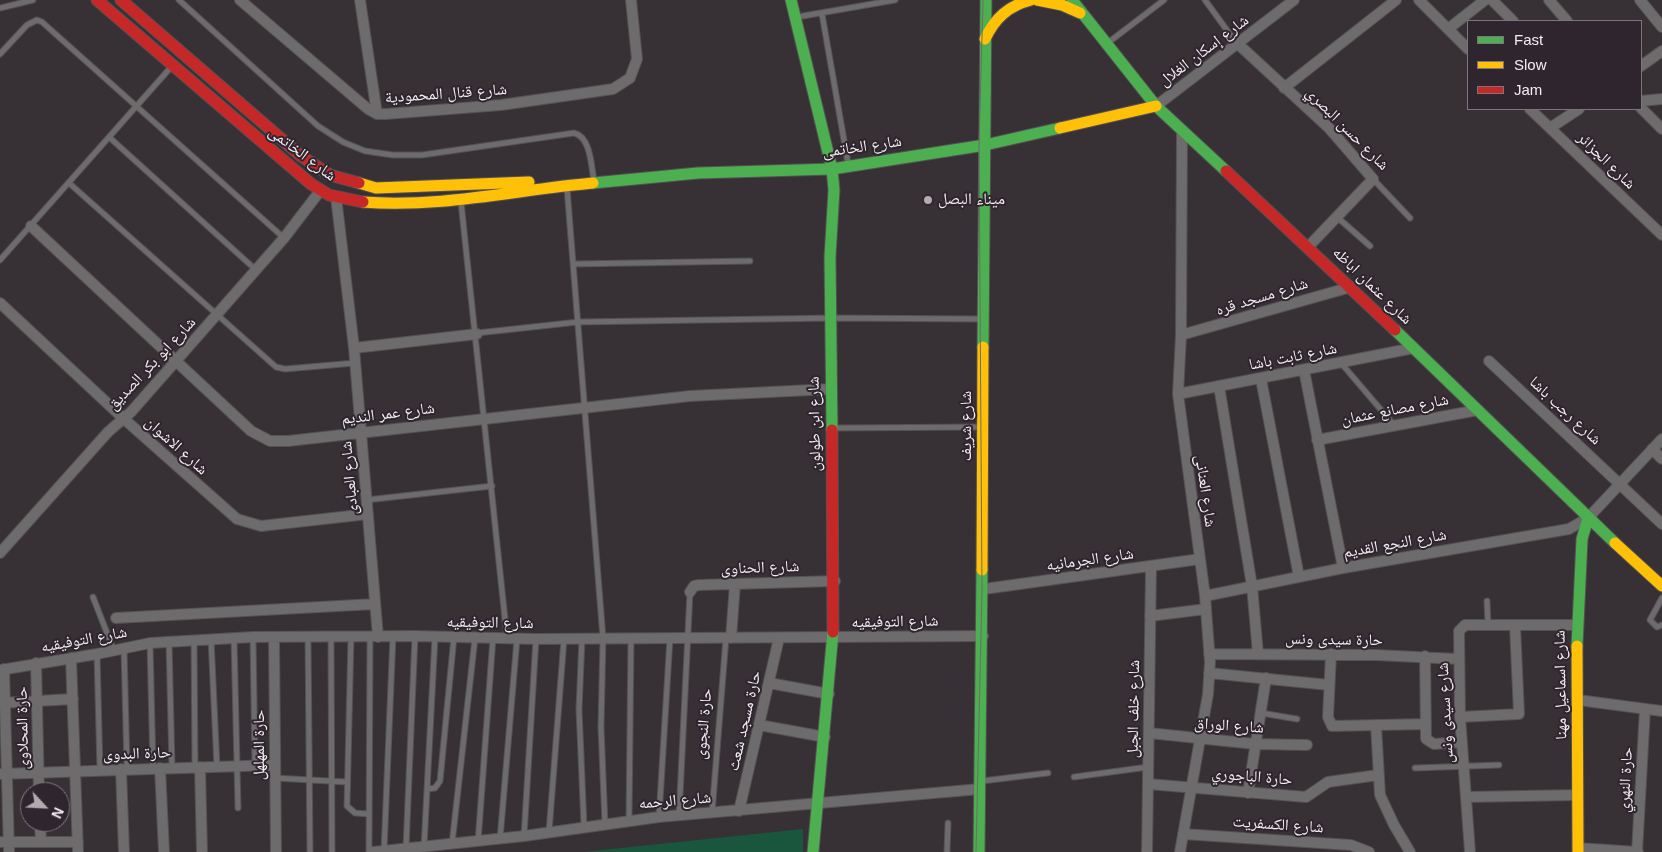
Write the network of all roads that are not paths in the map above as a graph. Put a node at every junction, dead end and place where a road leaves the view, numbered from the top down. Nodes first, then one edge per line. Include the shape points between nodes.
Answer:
1 (33, 0) edge
2 (97, 0) edge
3 (121, 0) edge
4 (180, 0) edge
5 (240, 0) edge
6 (360, 0) edge
7 (631, 0) edge
8 (791, 0) edge
9 (895, 0) edge
10 (986, 0) edge
11 (1031, 0) edge
12 (1037, 0) edge
13 (1072, 0) edge
14 (1164, 0) edge
15 (1294, 0) edge
16 (1396, 0) edge
17 (1419, 0) edge
18 (1485, 0) edge
19 (1492, 0) edge
20 (1550, 0) edge
21 (1640, 0) edge
22 (1206, 1) edge
23 (0, 8) edge
24 (1081, 13) junction
25 (822, 14) junction
26 (795, 18) junction
27 (1512, 20) edge
28 (1565, 20) edge
29 (1662, 27) edge
30 (1448, 29) junction
31 (985, 39) junction
32 (1106, 44) junction
33 (1238, 44) junction
34 (1467, 48) edge
35 (1662, 51) edge
36 (0, 54) edge
37 (174, 64) junction
38 (1642, 65) edge
39 (1284, 88) junction
40 (1662, 99) edge
41 (1642, 101) edge
42 (136, 106) junction
43 (1156, 106) junction
44 (1642, 109) edge
45 (1531, 110) edge
46 (1577, 110) edge
47 (377, 114) junction
48 (1550, 128) junction
49 (1662, 128) edge
50 (1182, 132) junction
51 (109, 137) junction
52 (982, 145) junction
53 (849, 166) junction
54 (832, 169) junction
55 (1373, 178) junction
56 (69, 183) junction
57 (594, 183) junction
58 (567, 185) junction
59 (320, 191) junction
60 (336, 197) junction
61 (461, 199) junction
62 (1337, 217) junction
63 (1410, 218) dead end
64 (31, 226) junction
65 (1662, 235) edge
66 (284, 238) junction
67 (1370, 246) dead end
68 (1308, 247) junction
69 (0, 260) edge
70 (750, 261) dead end
71 (574, 264) junction
72 (256, 270) junction
73 (1351, 287) junction
74 (0, 303) edge
75 (216, 316) junction
76 (831, 318) junction
77 (983, 319) junction
78 (578, 322) junction
79 (477, 334) junction
80 (1181, 335) junction
81 (354, 348) junction
82 (1414, 348) junction
83 (176, 361) junction
84 (1489, 361) dead end
85 (355, 363) junction
86 (1340, 363) junction
87 (1304, 370) junction
88 (1261, 379) junction
89 (1219, 386) junction
90 (831, 389) junction
91 (1178, 394) junction
92 (585, 407) junction
93 (1478, 410) junction
94 (123, 418) junction
95 (485, 418) junction
96 (1395, 425) junction
97 (983, 427) junction
98 (831, 428) junction
99 (361, 433) junction
100 (1662, 439) edge
101 (1317, 440) junction
102 (1652, 450) junction
103 (1662, 459) edge
104 (1620, 484) junction
105 (492, 486) junction
106 (366, 500) junction
107 (368, 514) junction
108 (1588, 518) junction
109 (1662, 524) edge
110 (0, 553) edge
111 (1200, 559) junction
112 (1151, 567) junction
113 (1343, 568) junction
114 (1299, 577) junction
115 (835, 581) junction
116 (734, 584) junction
117 (1252, 586) junction
118 (1662, 586) edge
119 (984, 589) junction
120 (690, 592) joint
121 (1205, 596) junction
122 (93, 597) dead end
123 (1662, 598) edge
124 (1487, 601) dead end
125 (375, 604) junction
126 (1206, 609) junction
127 (1150, 616) junction
128 (116, 618) dead end
129 (1577, 625) junction
130 (1488, 626) junction
131 (1516, 626) junction
132 (1662, 626) edge
133 (393, 636) junction
134 (415, 636) junction
135 (982, 636) junction
136 (274, 637) junction
137 (308, 637) junction
138 (331, 637) junction
139 (351, 637) junction
140 (374, 637) junction
141 (435, 637) junction
142 (454, 637) junction
143 (475, 637) junction
144 (631, 637) junction
145 (234, 638) junction
146 (253, 638) junction
147 (493, 638) junction
148 (512, 638) junction
149 (564, 638) junction
150 (582, 638) junction
151 (603, 638) junction
152 (670, 638) junction
153 (688, 638) junction
154 (729, 638) junction
155 (779, 638) junction
156 (834, 638) junction
157 (212, 639) junction
158 (536, 639) junction
159 (194, 640) junction
160 (170, 641) junction
161 (150, 643) junction
162 (124, 648) junction
163 (114, 651) junction
164 (97, 654) junction
165 (1209, 654) junction
166 (1258, 654) junction
167 (1331, 654) junction
168 (1424, 656) junction
169 (71, 658) junction
170 (1458, 659) junction
171 (36, 663) junction
172 (2, 669) edge
173 (1210, 673) junction
174 (1266, 678) junction
175 (769, 683) junction
176 (1329, 685) junction
177 (829, 694) junction
178 (73, 699) junction
179 (1578, 700) junction
180 (37, 701) junction
181 (3, 703) edge
182 (1645, 709) junction
183 (1662, 711) edge
184 (1260, 713) junction
185 (1460, 717) junction
186 (1296, 718) dead end
187 (1426, 724) junction
188 (759, 725) junction
189 (1376, 725) junction
190 (1149, 733) junction
191 (825, 737) junction
192 (1199, 740) junction
193 (1462, 742) junction
194 (1255, 744) junction
195 (1307, 745) dead end
196 (275, 765) junction
197 (1499, 765) dead end
198 (216, 766) junction
199 (238, 766) junction
200 (255, 766) junction
201 (1464, 766) junction
202 (172, 767) junction
203 (197, 767) junction
204 (1148, 767) junction
205 (156, 768) junction
206 (1415, 768) dead end
207 (124, 769) junction
208 (100, 770) junction
209 (76, 771) junction
210 (39, 772) junction
211 (1048, 773) dead end
212 (3, 774) edge
213 (1378, 775) junction
214 (1074, 777) dead end
215 (276, 778) junction
216 (309, 780) junction
217 (332, 781) junction
218 (40, 782) edge
219 (347, 782) junction
220 (1148, 784) junction
221 (981, 785) junction
222 (1190, 787) junction
223 (427, 789) junction
224 (1248, 793) junction
225 (1578, 795) junction
226 (1466, 797) junction
227 (817, 804) junction
228 (238, 808) dead end
229 (739, 811) junction
230 (712, 813) junction
231 (368, 814) junction
232 (679, 816) junction
233 (659, 817) junction
234 (629, 821) junction
235 (948, 823) dead end
236 (605, 824) junction
237 (584, 826) junction
238 (40, 832) edge
239 (549, 832) junction
240 (1183, 834) junction
241 (524, 836) junction
242 (500, 839) junction
243 (41, 842) junction
244 (478, 842) junction
245 (452, 844) junction
246 (6, 846) edge
247 (78, 847) edge
248 (424, 847) junction
249 (406, 849) junction
250 (1578, 850) edge
251 (124, 852) edge
252 (164, 852) edge
253 (202, 852) edge
254 (276, 852) edge
255 (310, 852) edge
256 (332, 852) edge
257 (369, 852) edge
258 (379, 852) edge
259 (812, 852) edge
260 (947, 852) edge
261 (979, 852) edge
262 (1147, 852) edge
263 (1180, 852) edge
264 (1369, 852) edge
265 (1410, 852) edge
266 (1470, 852) edge
267 (1638, 852) edge

1 - 23 lane
2 - 37 main road, شارع الخاتمى
3 - 58 main road, شارع الخاتمى via 300,156 330,175 376,188 553,181
4 - 57 lane via 306,115 343,142 393,156 574,133 580,134 586,142
5 - 47 street, شارع قنال المحمودية
6 - 47 street
7 - 47 street, شارع قنال المحمودية via 638,52 635,68 630,78 613,90 550,100
8 - 26 main road, شارع ابن طولون
9 - 25 lane
10 - 31 main road, شارع شريف
11 - 31 main road via 1005,9
12 - 24 main road
13 - 24 main road, شارع عثمان اباظه
14 - 32 lane
15 - 33 street, شارع إسكان الغلال
16 - 39 street
17 - 30 street
18 - 30 street
19 - 27 street
20 - 28 street
21 - 29 street
22 - 33 lane
24 - 32 main road, شارع عثمان اباظه
25 - 26 lane
25 - 53 lane
26 - 54 main road, شارع ابن طولون
30 - 34 street
31 - 52 main road, شارع شريف
32 - 43 main road, شارع عثمان اباظه
33 - 39 street, شارع حسن البصري
33 - 43 street, شارع إسكان الغلال
35 - 38 street
36 - 42 lane via 27,25 37,20
37 - 42 lane
37 - 59 main road, شارع الخاتمى via 254,138
39 - 55 street, شارع حسن البصري via 1329,128
40 - 41 street
42 - 51 lane
42 - 66 lane
43 - 50 main road, شارع عثمان اباظه
43 - 52 main road, شارع الخاتمى
44 - 49 street
45 - 48 street, شارع الجزائر
46 - 48 street
48 - 65 street, شارع الجزائر
50 - 68 main road, شارع عثمان اباظه
50 - 80 street, شارع العنانى
51 - 56 lane
51 - 72 lane
52 - 53 main road, شارع الخاتمى
52 - 77 main road, شارع شريف
53 - 54 main road, شارع الخاتمى
54 - 57 main road, شارع الخاتمى via 698,173
54 - 76 main road, شارع ابن طولون
55 - 62 street
55 - 63 lane, شارع حسن البصري
56 - 64 lane
56 - 75 lane
57 - 58 main road, شارع الخاتمى
58 - 61 main road, شارع الخاتمى
58 - 71 lane
59 - 60 main road, شارع الخاتمى
59 - 66 street, شارع ابو بكر الصديق
60 - 61 main road, شارع الخاتمى via 397,204
60 - 81 street, شارع العبادى
61 - 79 lane
62 - 67 lane
62 - 68 street
64 - 69 lane
64 - 83 street, شارع عمر النديم
66 - 72 street, شارع ابو بكر الصديق
68 - 73 main road, شارع عثمان اباظه
70 - 71 lane
71 - 78 lane
72 - 75 street, شارع ابو بكر الصديق
73 - 80 street, شارع مسجد قره
73 - 82 main road, شارع عثمان اباظه
74 - 94 street, شارع الاشوان
75 - 83 street, شارع ابو بكر الصديق
75 - 85 lane via 276,367
76 - 77 lane
76 - 78 lane
76 - 90 main road, شارع ابن طولون
77 - 97 main road, شارع شريف
78 - 79 lane
78 - 92 lane
79 - 81 street
79 - 95 lane
80 - 91 street, شارع العنانى
81 - 85 street, شارع العبادى
82 - 86 street, شارع ثابت باشا
82 - 93 main road, شارع عثمان اباظه
83 - 94 street, شارع ابو بكر الصديق
83 - 99 street, شارع عمر النديم via 251,431 270,440
84 - 104 street, شارع رجب باشا
85 - 99 street, شارع العبادى
86 - 87 street, شارع ثابت باشا
86 - 96 lane
87 - 88 street, شارع ثابت باشا
87 - 101 street
88 - 89 street, شارع ثابت باشا
88 - 114 street
89 - 91 street, شارع ثابت باشا
89 - 117 street
90 - 92 street, شارع عمر النديم via 690,396
90 - 98 main road, شارع ابن طولون
91 - 111 street, شارع العنانى
92 - 95 street, شارع عمر النديم
92 - 151 lane
93 - 96 street, شارع مصانع عثمان
93 - 108 main road, شارع عثمان اباظه
94 - 107 street, شارع الاشوان via 230,514 245,523 261,526
94 - 110 street, شارع ابو بكر الصديق
95 - 99 street, شارع عمر النديم
95 - 105 lane
96 - 101 street, شارع مصانع عثمان
97 - 98 lane
97 - 119 main road, شارع شريف
98 - 115 main road, شارع ابن طولون
99 - 106 street, شارع العبادى
100 - 102 street, شارع النجع القديم
101 - 113 street
102 - 103 street
102 - 104 street, شارع النجع القديم
104 - 108 street, شارع النجع القديم
104 - 109 street, شارع رجب باشا
105 - 106 lane
105 - 148 lane
106 - 107 street, شارع العبادى
107 - 125 street, شارع العبادى
108 - 113 street, شارع النجع القديم via 1569,529
108 - 118 main road, شارع عثمان اباظه
108 - 129 main road, شارع اسماعيل مهنا via 1582,539
111 - 112 street, شارع الجرمانيه
111 - 121 street, شارع العنانى
112 - 119 street, شارع الجرمانيه
112 - 127 street, شارع خلف الجبل
113 - 114 street, شارع النجع القديم
114 - 117 street, شارع النجع القديم
115 - 116 street, شارع الحناوى
115 - 156 main road, شارع ابن طولون
116 - 120 street, شارع الحناوى via 699,585 691,588
116 - 154 street, حارة النجوى
117 - 121 street, شارع النجع القديم
117 - 166 street
119 - 135 main road, شارع شريف
120 - 153 lane
121 - 126 street, شارع العنانى
122 - 163 lane
123 - 132 lane via 1650,620 1656,627
124 - 130 lane
125 - 128 street
125 - 140 street, شارع العبادى
126 - 127 street
126 - 165 street, شارع العنانى
127 - 190 street, شارع خلف الجبل
129 - 131 street, شارع سيدى ونس
129 - 179 main road, شارع اسماعيل مهنا
130 - 131 street, شارع سيدى ونس
130 - 170 street, شارع سيدى ونس via 1461,627
131 - 185 street via 1519,714
133 - 134 street, شارع التوفيقيه
133 - 140 street, شارع التوفيقيه
133 - 258 lane
134 - 141 street, شارع التوفيقيه
134 - 249 lane
135 - 156 street, شارع التوفيقيه
135 - 221 main road, شارع شريف
136 - 137 street, شارع التوفيقيه
136 - 146 street, شارع التوفيقيه
136 - 196 street, حارة المهلهل
137 - 138 street, شارع التوفيقيه
137 - 216 lane
138 - 139 street, شارع التوفيقيه
138 - 217 lane
139 - 140 street, شارع التوفيقيه
139 - 219 lane
140 - 231 lane
141 - 142 street, شارع التوفيقيه
141 - 223 lane
142 - 143 street, شارع التوفيقيه
142 - 223 lane via 440,781 435,788
143 - 147 street, شارع التوفيقيه
143 - 245 lane
144 - 151 street, شارع التوفيقيه
144 - 152 street, شارع التوفيقيه
144 - 234 lane
145 - 146 street, شارع التوفيقيه
145 - 157 street, شارع التوفيقيه
145 - 199 lane
146 - 200 lane
147 - 148 street, شارع التوفيقيه
147 - 244 lane
148 - 158 street, شارع التوفيقيه
148 - 242 lane
149 - 150 street, شارع التوفيقيه
149 - 158 street, شارع التوفيقيه
149 - 239 lane
150 - 151 street, شارع التوفيقيه
150 - 237 lane via 579,709
151 - 236 lane via 601,727
152 - 153 street, شارع التوفيقيه
152 - 233 lane
153 - 154 street, شارع التوفيقيه
153 - 232 lane
154 - 155 street, شارع التوفيقيه
154 - 230 lane, حارة النجوى
155 - 156 street, شارع التوفيقيه
155 - 175 street, حارة مسجد شعث
156 - 177 main road, شارع ابن طولون
157 - 159 street, شارع التوفيقيه
157 - 198 lane
158 - 241 lane
159 - 160 street, شارع التوفيقيه
159 - 203 lane
160 - 161 street, شارع التوفيقيه
160 - 202 lane
161 - 162 street, شارع التوفيقيه
161 - 205 lane
162 - 163 street, شارع التوفيقيه
162 - 207 lane
163 - 164 street, شارع التوفيقيه
164 - 169 street, شارع التوفيقيه
164 - 208 lane
165 - 166 street, حارة سيدى ونس
165 - 173 street, شارع العنانى
166 - 167 street, حارة سيدى ونس
167 - 168 street, حارة سيدى ونس
167 - 176 street
168 - 170 street, حارة سيدى ونس
168 - 187 street
169 - 171 street, شارع التوفيقيه
169 - 178 street
170 - 185 street, شارع سيدى ونس
171 - 172 street, شارع التوفيقيه
171 - 180 street, حارة المحلاوى
172 - 181 street
173 - 174 street
173 - 192 street, شارع العنانى
174 - 176 street
174 - 184 street
175 - 177 street
175 - 188 street, حارة مسجد شعث
176 - 189 street via 1328,717 1332,726
177 - 191 main road, شارع ابن طولون
178 - 180 street
178 - 209 street
179 - 182 street
179 - 225 main road, شارع اسماعيل مهنا
180 - 181 street
180 - 210 street, حارة المحلاوى
181 - 212 street
182 - 183 street
182 - 267 street, حارة النهري
184 - 186 lane
184 - 194 street
185 - 193 street, شارع سيدى ونس
187 - 189 street
187 - 193 street via 1426,739 1430,743
188 - 191 street
188 - 229 street, حارة مسجد شعث
189 - 213 street
190 - 192 street, شارع الوراق
190 - 204 street, شارع خلف الجبل
191 - 227 main road, شارع ابن طولون
192 - 194 street, شارع الوراق
192 - 222 street, شارع العنانى
193 - 201 street, شارع سيدى ونس
194 - 195 street, شارع الوراق
194 - 224 street
196 - 200 street, حارة البدوى
196 - 215 street, حارة المهلهل
197 - 201 lane
198 - 199 street, حارة البدوى
198 - 203 street, حارة البدوى
199 - 200 street, حارة البدوى
199 - 228 lane
201 - 206 lane
201 - 226 street, شارع سيدى ونس
202 - 203 street, حارة البدوى
202 - 205 street, حارة البدوى
203 - 253 street
204 - 214 lane
204 - 220 street, شارع خلف الجبل
205 - 207 street, حارة البدوى
205 - 252 street
207 - 208 street, حارة البدوى
207 - 251 street
208 - 209 street, حارة البدوى
209 - 210 street, حارة البدوى
209 - 247 street
210 - 212 street, حارة البدوى
210 - 218 street, حارة المحلاوى
211 - 221 lane
212 - 246 street
213 - 224 street, حارة الباجوري via 1328,782 1306,797
213 - 265 street via 1380,794
215 - 216 lane
215 - 254 street, حارة المهلهل
216 - 217 lane
216 - 255 lane
217 - 219 lane
217 - 256 lane
219 - 231 lane via 347,806 355,813
220 - 222 street, حارة الباجوري
220 - 262 street, شارع خلف الجبل
221 - 227 street, شارع الرحمه
221 - 261 main road, شارع شريف
222 - 224 street, حارة الباجوري
222 - 240 street, شارع العنانى
223 - 248 lane
225 - 226 street
225 - 250 main road, شارع اسماعيل مهنا
226 - 266 street, شارع سيدى ونس
227 - 229 street, شارع الرحمه
227 - 259 main road, شارع ابن طولون
229 - 230 street, شارع الرحمه
230 - 232 street, شارع الرحمه
231 - 257 lane
232 - 233 street, شارع الرحمه
233 - 234 street, شارع الرحمه
234 - 236 street, شارع الرحمه
235 - 260 lane
236 - 237 street, شارع الرحمه
237 - 239 street, شارع الرحمه
238 - 243 street
239 - 241 street, شارع الرحمه
240 - 263 street, شارع العنانى
240 - 264 street, شارع الكسفريت via 1352,845
241 - 242 street, شارع الرحمه
242 - 244 street, شارع الرحمه
243 - 246 street
243 - 247 street
244 - 245 street, شارع الرحمه
245 - 248 street, شارع الرحمه
248 - 249 street, شارع الرحمه
249 - 258 street, شارع الرحمه
250 - 267 street

